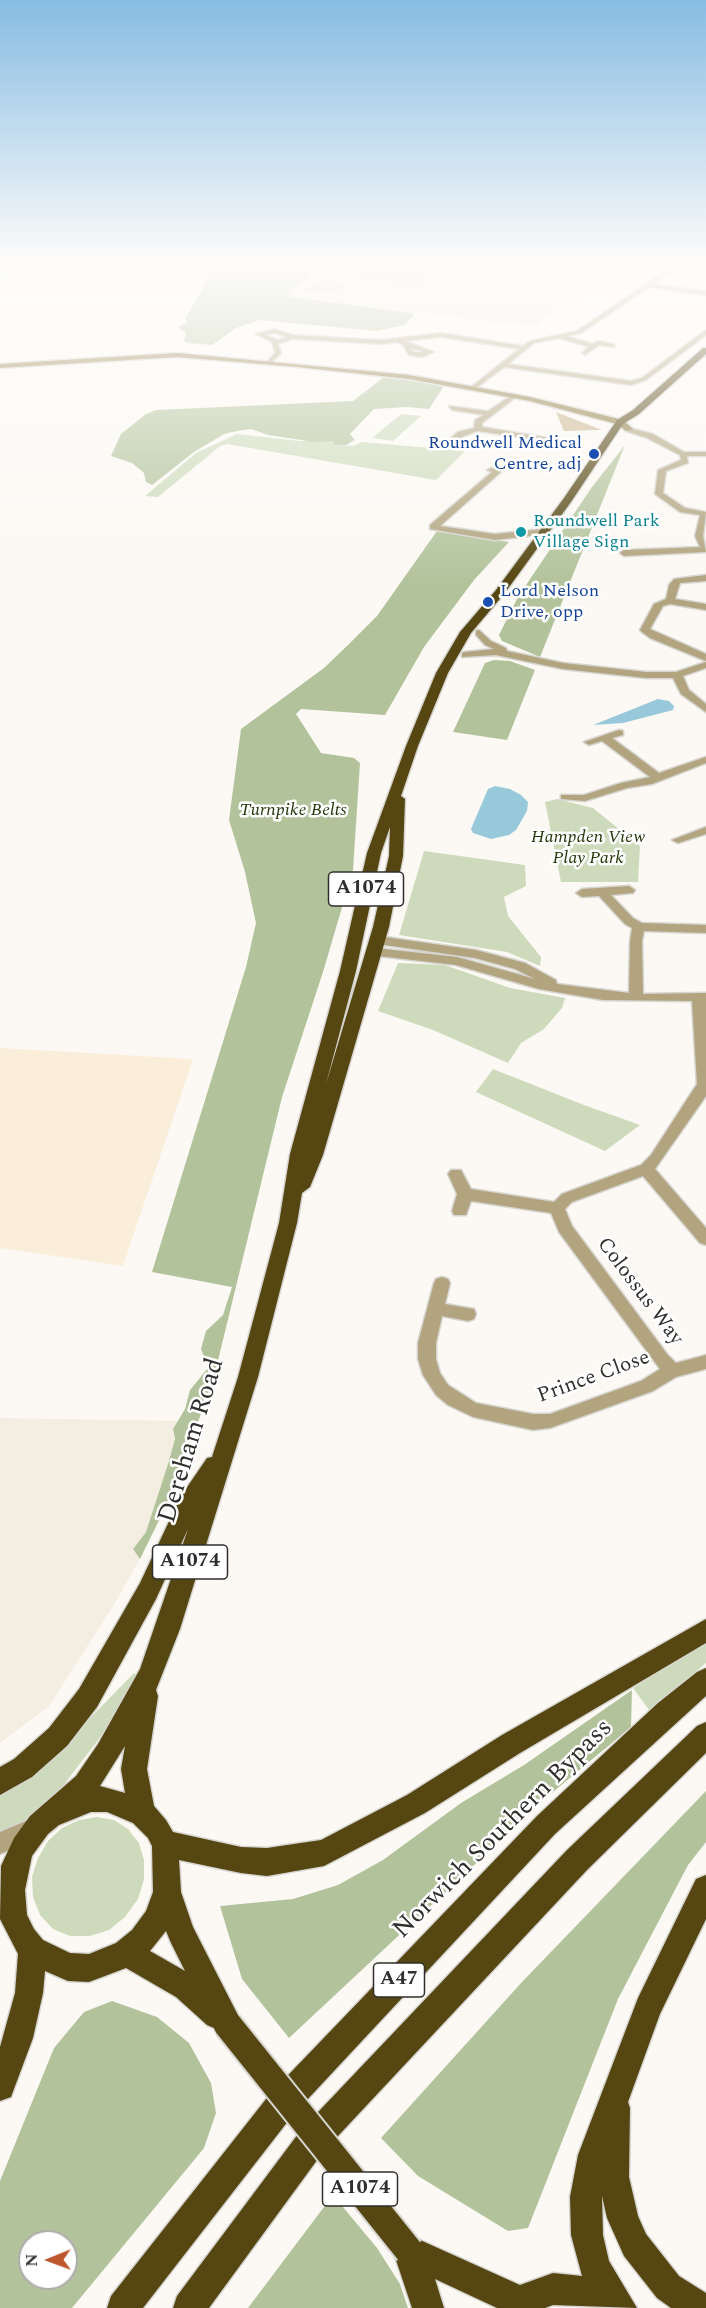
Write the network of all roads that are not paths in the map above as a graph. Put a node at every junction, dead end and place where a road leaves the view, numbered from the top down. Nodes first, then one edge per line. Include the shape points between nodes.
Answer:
1 (331, 369) edge
2 (498, 369) edge
3 (526, 369) edge
4 (658, 369) edge
5 (685, 369) edge
6 (473, 388) junction
7 (514, 396) junction
8 (452, 408) dead end
9 (636, 412) junction
10 (487, 413) junction
11 (617, 426) junction
12 (478, 429) junction
13 (627, 431) junction
14 (549, 440) dead end
15 (469, 442) dead end
16 (683, 454) junction
17 (706, 454) edge
18 (587, 470) junction
19 (499, 471) dead end
20 (705, 514) edge
21 (543, 532) junction
22 (517, 535) junction
23 (637, 542) dead end
24 (534, 545) junction
25 (705, 549) edge
26 (643, 552) junction
27 (624, 553) dead end
28 (706, 578) edge
29 (500, 592) junction
30 (670, 601) junction
31 (706, 607) edge
32 (479, 633) junction
33 (512, 655) junction
34 (465, 656) junction
35 (706, 658) edge
36 (706, 665) edge
37 (677, 675) junction
38 (434, 700) junction
39 (706, 709) edge
40 (620, 733) dead end
41 (603, 737) junction
42 (589, 742) dead end
43 (706, 760) edge
44 (659, 778) junction
45 (398, 787) junction
46 (565, 797) dead end
47 (585, 798) junction
48 (596, 807) dead end
49 (703, 835) edge
50 (678, 840) dead end
51 (629, 890) dead end
52 (582, 893) dead end
53 (603, 893) junction
54 (639, 927) junction
55 (706, 929) edge
56 (354, 944) junction
57 (376, 946) junction
58 (702, 996) edge
59 (636, 998) junction
60 (646, 1169) junction
61 (456, 1174) dead end
62 (465, 1194) junction
63 (557, 1208) junction
64 (460, 1211) dead end
65 (288, 1222) junction
66 (706, 1239) edge
67 (442, 1283) dead end
68 (437, 1309) junction
69 (468, 1314) dead end
70 (706, 1362) edge
71 (672, 1370) junction
72 (228, 1446) junction
73 (706, 1630) edge
74 (150, 1677) junction
75 (706, 1680) edge
76 (706, 1736) edge
77 (0, 1782) edge
78 (142, 1813) junction
79 (47, 1819) junction
80 (0, 1843) edge
81 (165, 1844) junction
82 (706, 1889) edge
83 (167, 1892) junction
84 (7, 1912) edge
85 (33, 1950) junction
86 (126, 1953) junction
87 (228, 2025) junction
88 (0, 2086) edge
89 (616, 2091) junction
90 (409, 2251) junction
91 (516, 2305) edge
92 (123, 2308) edge
93 (189, 2308) edge
94 (428, 2308) edge
95 (615, 2308) edge
96 (621, 2308) edge
97 (700, 2308) edge

1 - 6 street
2 - 6 street
3 - 4 street via 620,384 644,379
5 - 9 highway, Dereham Road / A1074
6 - 7 street
7 - 10 street
7 - 11 street via 581,412
8 - 10 street
9 - 11 highway, Dereham Road / A1074
9 - 13 highway, Dereham Road / A1074 via 638,416
10 - 12 street via 478,422
11 - 13 highway
11 - 18 highway, Dereham Road / A1074
12 - 14 street
12 - 15 street via 452,441
13 - 16 street
13 - 18 highway, Dereham Road / A1074
16 - 17 street
16 - 20 street via 685,461 662,470 659,494 683,510
18 - 21 highway, Dereham Road / A1074
19 - 22 street via 433,527 490,537
20 - 25 street via 699,536
21 - 22 street
21 - 24 highway, Dereham Road / A1074
22 - 24 street
23 - 26 street
24 - 29 highway, Dereham Road / A1074
25 - 26 street
26 - 27 street
28 - 30 street via 677,582
29 - 32 highway, Dereham Road / A1074
29 - 38 highway, Dereham Road / A1074 via 466,632 442,673
30 - 31 street
30 - 35 street via 659,604 645,630
32 - 33 street via 488,643
32 - 34 highway, Dereham Road / A1074
33 - 34 street via 485,651
33 - 37 street via 595,670
34 - 38 highway, Dereham Road / A1074
36 - 37 street
37 - 39 street via 685,692
38 - 45 highway, Dereham Road / A1074
40 - 41 street
41 - 42 street
41 - 44 street
43 - 44 street
44 - 47 street
45 - 56 highway, Dereham Road / A1074 via 374,853
45 - 57 highway, Dereham Road / A1074 via 396,856
46 - 47 street
47 - 48 street
49 - 50 street
51 - 53 street
52 - 53 street
53 - 54 street
54 - 55 street
54 - 59 street
56 - 57 highway
56 - 65 highway, Dereham Road / A1074 via 299,1154
57 - 59 street via 457,961 540,985
57 - 65 highway, Dereham Road / A1074 via 314,1155
58 - 59 street
58 - 60 street via 704,1084
60 - 63 street via 567,1198
60 - 66 street
61 - 62 street
62 - 63 street
62 - 64 street
63 - 71 street, Colossus Way via 565,1228
65 - 72 highway, Dereham Road / A1074
67 - 68 street, Prince Close
68 - 69 street
68 - 71 street, Prince Close via 427,1343 432,1375 442,1390 473,1410 533,1422 550,1421 647,1386
70 - 71 street, Colossus Way
72 - 74 highway, Dereham Road / A1074
72 - 77 highway via 189,1503 148,1592 88,1698 58,1737 23,1768
73 - 81 highway via 416,1804 324,1853 267,1862
74 - 78 highway, Dereham Road / A1074 via 134,1769
74 - 79 highway, Dereham Road / A1074 via 85,1785
75 - 92 highway, Norwich Southern Bypass / A47 via 546,1825 281,2106
76 - 93 highway, A47 via 577,1860 312,2141
78 - 79 highway, Dereham Road / A1074 via 107,1799 91,1799
78 - 81 highway, Dereham Road / A1074
79 - 80 street
79 - 84 highway, Dereham Road / A1074 via 23,1847 15,1866
81 - 83 highway, A1074
82 - 89 highway via 648,2008
83 - 86 highway, A1074 via 157,1920
83 - 87 highway, A1074 via 181,1933
84 - 85 highway, Dereham Road / A1074
85 - 86 highway, A1074 via 68,1967 89,1968
85 - 88 highway via 29,1993
86 - 87 highway, A1074 via 186,1986
87 - 90 highway, A1074, bridge
89 - 96 highway via 593,2155 586,2196 587,2235 595,2268
89 - 97 highway via 613,2177 623,2218 635,2245 653,2270 668,2287
90 - 91 highway, A1074
90 - 94 highway, A1074
91 - 95 highway, A1074 via 553,2289 589,2293

